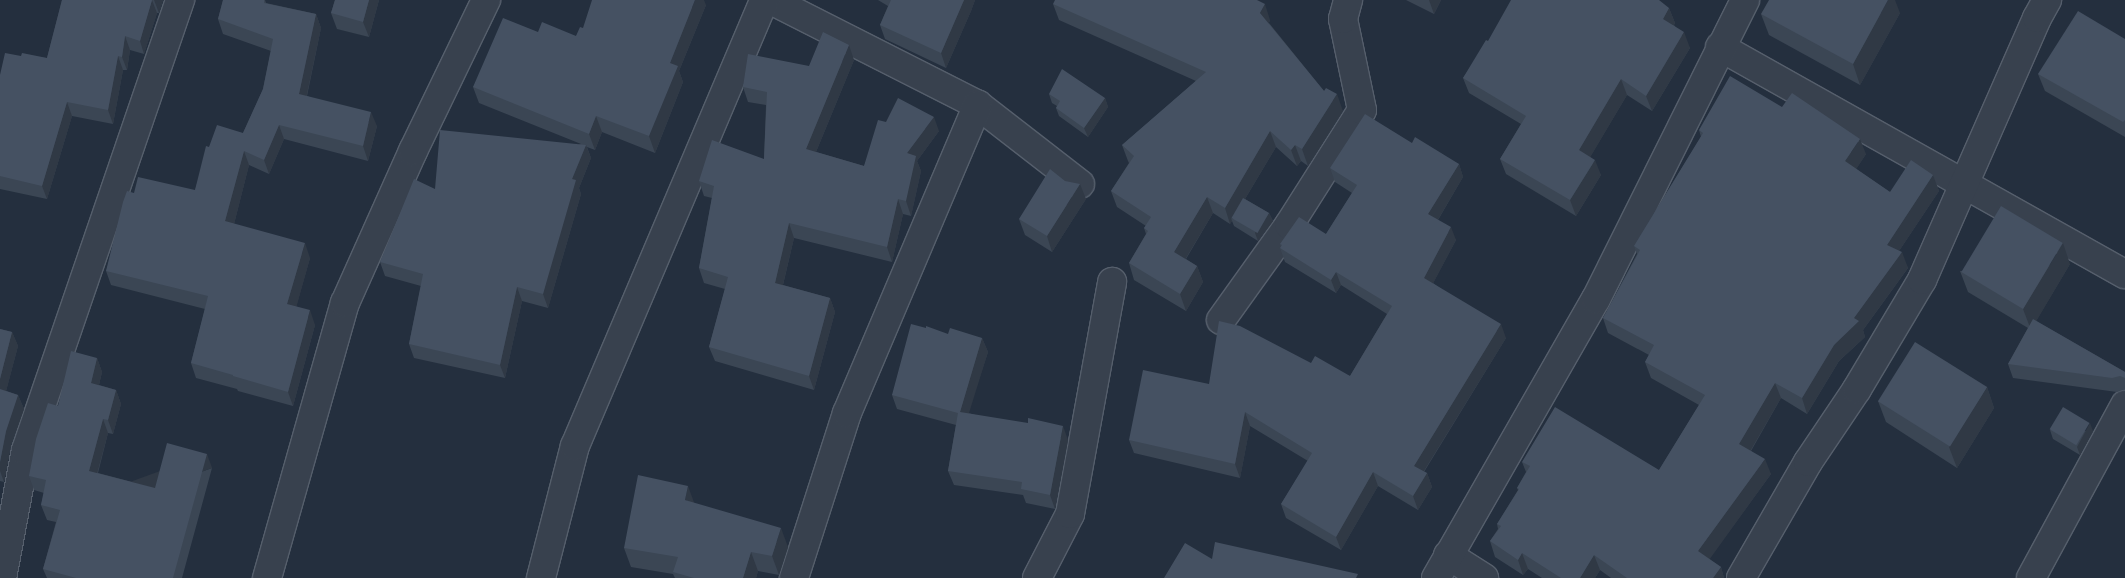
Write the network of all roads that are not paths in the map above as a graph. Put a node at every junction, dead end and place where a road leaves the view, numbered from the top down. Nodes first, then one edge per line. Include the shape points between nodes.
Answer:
1 (180, 0) edge
2 (486, 0) edge
3 (764, 0) edge
4 (771, 0) edge
5 (1348, 0) edge
6 (1746, 0) edge
7 (2047, 0) edge
8 (1720, 47) junction
9 (978, 105) junction
10 (1964, 182) junction
11 (1080, 184) edge
12 (2125, 274) edge
13 (1112, 282) dead end
14 (1221, 320) edge
15 (2125, 405) edge
16 (1442, 567) edge
17 (2, 578) edge
18 (267, 578) edge
19 (541, 578) edge
20 (794, 578) edge
21 (1037, 578) edge
22 (1484, 578) edge
23 (1741, 578) edge
24 (2031, 578) edge

1 - 17 street via 26,450
2 - 18 street via 345,303
3 - 19 street via 575,446
4 - 9 street
5 - 14 street via 1344,19 1362,110 1289,225
6 - 8 street
7 - 10 street
8 - 10 street
8 - 16 street via 1596,299
9 - 11 street
9 - 20 street via 847,413
10 - 12 street
10 - 23 street via 1922,280 1857,390 1808,462
13 - 21 street via 1070,514
15 - 24 street
16 - 22 street

